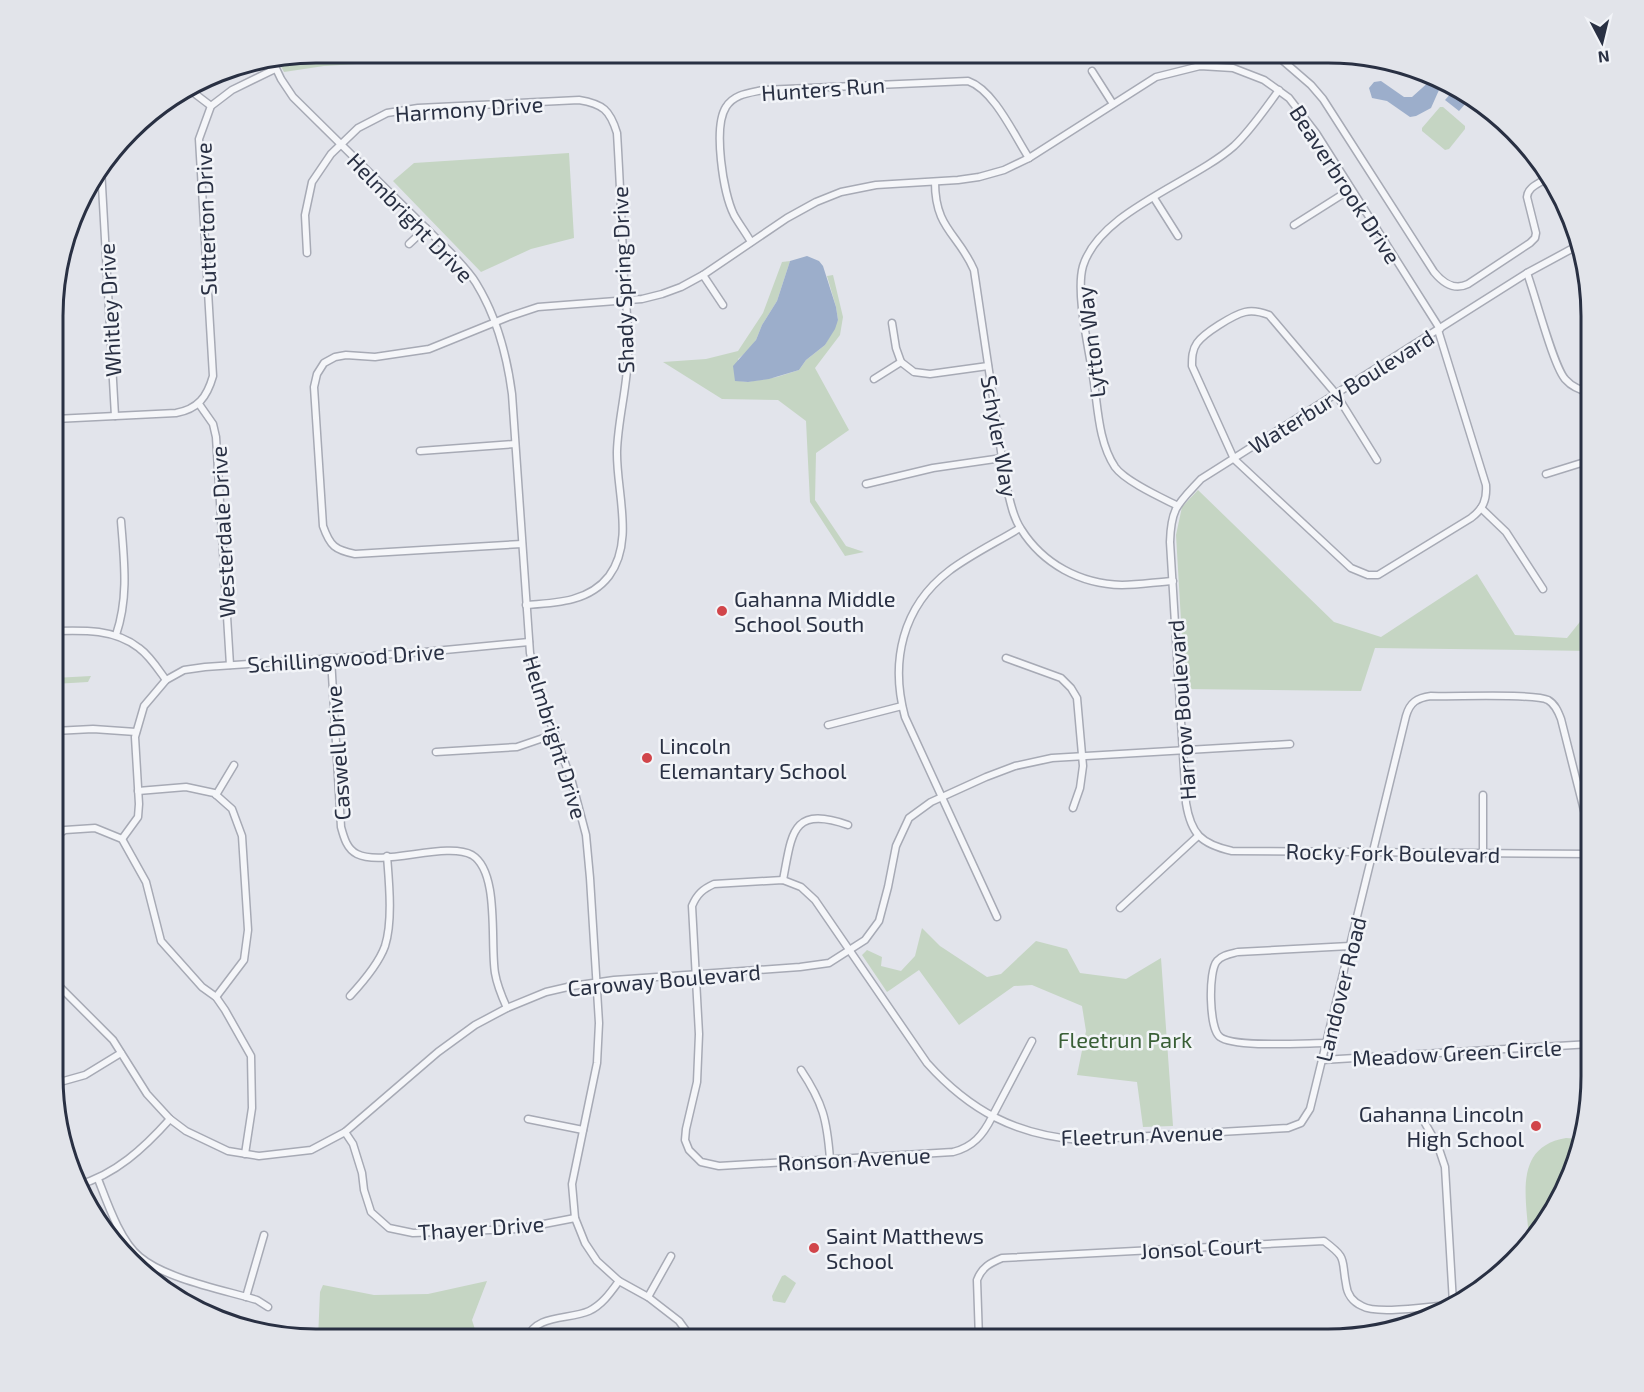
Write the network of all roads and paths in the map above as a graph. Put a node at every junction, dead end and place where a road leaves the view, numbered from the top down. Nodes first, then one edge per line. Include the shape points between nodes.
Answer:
1 (1286, 63) edge
2 (275, 69) joint
3 (1092, 71) dead end
4 (1279, 90) junction
5 (195, 94) edge
6 (1113, 104) junction
7 (211, 106) junction
8 (606, 109) joint
9 (341, 144) junction
10 (1029, 158) junction
11 (1541, 181) edge
12 (102, 182) edge
13 (935, 182) junction
14 (1351, 189) junction
15 (1154, 198) junction
16 (1294, 225) dead end
17 (426, 228) junction
18 (1178, 236) dead end
19 (751, 242) junction
20 (409, 244) dead end
21 (1571, 249) edge
22 (307, 253) dead end
23 (1527, 273) junction
24 (704, 275) junction
25 (626, 301) junction
26 (723, 305) dead end
27 (495, 322) junction
28 (892, 323) dead end
29 (1439, 329) junction
30 (901, 362) junction
31 (988, 366) junction
32 (874, 379) dead end
33 (1581, 390) edge
34 (1336, 394) junction
35 (199, 404) junction
36 (116, 416) junction
37 (63, 419) edge
38 (515, 444) junction
39 (420, 451) dead end
40 (1002, 458) junction
41 (1234, 459) junction
42 (1377, 460) dead end
43 (1581, 463) edge
44 (1546, 474) dead end
45 (866, 484) dead end
46 (1176, 505) junction
47 (1481, 508) junction
48 (121, 521) dead end
49 (1020, 528) junction
50 (522, 544) junction
51 (1173, 581) junction
52 (1543, 589) dead end
53 (526, 605) junction
54 (63, 631) edge
55 (116, 635) junction
56 (529, 642) junction
57 (331, 658) junction
58 (1006, 658) dead end
59 (230, 665) junction
60 (166, 680) junction
61 (902, 706) junction
62 (828, 725) dead end
63 (63, 730) edge
64 (136, 732) junction
65 (555, 734) junction
66 (1290, 744) dead end
67 (1183, 750) junction
68 (436, 752) dead end
69 (1082, 756) junction
70 (234, 765) dead end
71 (138, 791) junction
72 (216, 795) junction
73 (1483, 795) dead end
74 (942, 797) junction
75 (1581, 798) edge
76 (1073, 808) dead end
77 (848, 825) dead end
78 (63, 831) edge
79 (1198, 836) junction
80 (122, 839) junction
81 (1373, 853) junction
82 (1483, 853) junction
83 (1581, 854) edge
84 (387, 856) junction
85 (783, 880) junction
86 (1120, 908) dead end
87 (997, 917) dead end
88 (1350, 946) junction
89 (849, 950) junction
90 (695, 975) junction
91 (597, 982) junction
92 (63, 991) edge
93 (350, 996) dead end
94 (216, 998) junction
95 (507, 1008) junction
96 (1032, 1041) dead end
97 (1326, 1043) junction
98 (1581, 1045) edge
99 (121, 1053) junction
100 (1322, 1060) junction
101 (801, 1070) dead end
102 (63, 1081) edge
103 (1421, 1116) dead end
104 (992, 1117) junction
105 (170, 1119) junction
106 (528, 1119) dead end
107 (1301, 1123) joint
108 (583, 1130) junction
109 (345, 1132) junction
110 (245, 1154) junction
111 (830, 1160) junction
112 (98, 1179) junction
113 (86, 1182) edge
114 (575, 1218) junction
115 (264, 1235) dead end
116 (139, 1256) edge
117 (671, 1256) dead end
118 (139, 1257) edge
119 (619, 1281) junction
120 (1452, 1296) edge
121 (246, 1297) junction
122 (648, 1297) junction
123 (1435, 1305) edge
124 (268, 1306) dead end
125 (533, 1329) edge
126 (685, 1329) edge
127 (979, 1329) edge

1 - 11 street via 1323,99 1434,272 1449,285 1468,284 1535,238 1527,193
2 - 7 street via 232,90
2 - 9 street, Helmbright Drive via 293,97
3 - 6 street
4 - 6 street, Beaverbrook Drive via 1233,68 1200,66 1156,77
4 - 14 street, Beaverbrook Drive via 1317,133
4 - 15 street, Lytton Way via 1233,147
5 - 7 street
6 - 10 street, Beaverbrook Drive
7 - 35 street, Sutterton Drive via 200,139 213,376
8 - 9 street, Harmony Drive via 579,100 387,112 358,128
8 - 25 street, Shady Spring Drive via 617,133
9 - 17 street, Helmbright Drive
9 - 22 street, Harmony Drive via 312,182 304,215
10 - 13 street, Beaverbrook Drive via 979,177
10 - 19 street, Hunters Run via 990,96 978,84 968,81 742,94 726,107 720,122 723,185
12 - 36 street, Whitley Drive
13 - 19 street, Beaverbrook Drive via 876,185 841,192 816,202
13 - 31 street, Schyler Way via 939,214 974,270
14 - 16 street
14 - 29 street, Beaverbrook Drive
15 - 18 street
15 - 46 street, Lytton Way via 1112,225 1091,249 1083,268 1081,288 1103,438 1111,458 1116,468 1140,486
17 - 20 street
17 - 27 street, Helmbright Drive via 476,283
19 - 24 street, Beaverbrook Drive
21 - 23 street, Waterbury Boulevard
23 - 29 street, Waterbury Boulevard
23 - 33 street via 1557,363 1565,380
24 - 25 street, Beaverbrook Drive via 662,294
24 - 26 street
25 - 27 street, Beaverbrook Drive via 538,307
25 - 53 street, Shady Spring Drive via 628,351 617,452 623,532 620,555 609,576 588,594 561,603
27 - 38 street, Helmbright Drive via 508,362
27 - 50 street, Beaverbrook Drive via 429,349 375,357 346,355 324,363 314,387 323,526 328,540 340,551 355,554
28 - 30 street
29 - 34 street, Waterbury Boulevard
29 - 47 street, Beaverbrook Drive via 1486,485
30 - 31 street via 914,372 930,374
30 - 32 street
31 - 40 street, Schyler Way
34 - 41 street, Waterbury Boulevard
34 - 41 street via 1269,315 1246,311 1204,335 1196,344 1192,366
34 - 42 street
35 - 36 street via 176,413
35 - 59 street, Westerdale Drive via 213,424 216,437
36 - 37 street
38 - 39 street
38 - 50 street, Helmbright Drive
40 - 45 street via 933,468
40 - 49 street, Schyler Way
41 - 46 street, Waterbury Boulevard via 1201,479
41 - 47 street via 1351,568 1368,575 1387,570
43 - 44 street
46 - 51 street via 1171,523
47 - 52 street via 1506,532
48 - 55 street via 125,586
49 - 51 street, Schyler Way via 1044,557 1077,576 1122,585
49 - 61 street via 948,572 917,606 900,645 897,683
50 - 53 street, Helmbright Drive
51 - 67 street, Harrow Boulevard
53 - 56 street, Helmbright Drive
54 - 55 street
55 - 60 street via 140,648
56 - 57 street, Schillingwood Drive
56 - 65 street, Helmbright Drive via 539,691
57 - 59 street, Schillingwood Drive
57 - 84 street, Caswell Drive via 341,827 346,843 357,854
58 - 69 street via 1061,678 1071,688 1080,710
59 - 60 street, Schillingwood Drive via 184,670
60 - 64 street via 144,706
61 - 62 street
61 - 74 street
63 - 64 street
64 - 71 street
65 - 68 street via 517,747
65 - 91 street, Helmbright Drive via 586,835
66 - 67 street, Caroway Boulevard
67 - 69 street, Caroway Boulevard
67 - 79 street, Harrow Boulevard via 1189,821
69 - 74 street, Caroway Boulevard via 1015,766
69 - 76 street via 1080,788
70 - 72 street
71 - 72 street via 186,787
71 - 80 street via 138,817
72 - 94 street via 232,809 242,836 248,930 244,960
73 - 82 street
74 - 87 street
74 - 89 street, Caroway Boulevard via 909,818 896,846 879,921 865,940
75 - 81 street, Landover Road via 1561,719 1550,701 1533,697 1422,697 1408,708
77 - 85 street via 822,817 801,824 793,834
78 - 80 street via 95,828
79 - 81 street, Rocky Fork Boulevard via 1213,847 1232,851
79 - 86 street
80 - 94 street via 146,882 161,941
81 - 82 street, Rocky Fork Boulevard
81 - 88 street, Landover Road
82 - 83 street, Rocky Fork Boulevard
84 - 93 street via 390,904 385,945
84 - 95 street, Caswell Drive via 454,851 471,854 484,865 489,882 495,973
85 - 89 street, Fleetrun Avenue via 801,887 815,900
85 - 90 street via 714,884 696,896 691,916
88 - 97 street, Landover Road
88 - 97 street via 1238,952 1227,954 1212,968 1213,1021 1220,1037 1235,1043
89 - 90 street, Caroway Boulevard via 829,963
89 - 104 street, Fleetrun Avenue via 927,1063 947,1085
90 - 91 street, Caroway Boulevard
90 - 111 street, Ronson Avenue via 699,1034 697,1082 686,1130 689,1150 701,1162 719,1166
91 - 95 street, Caroway Boulevard via 546,992
91 - 108 street, Helmbright Drive via 597,1063
92 - 99 street, Caroway Boulevard via 113,1040
94 - 110 street via 251,1056 252,1108
95 - 109 street, Caroway Boulevard via 438,1052
96 - 104 street, Ronson Avenue
97 - 100 street, Landover Road
98 - 100 street, Meadow Green Circle
99 - 102 street via 85,1075
99 - 105 street, Caroway Boulevard via 147,1094
100 - 107 street, Landover Road via 1310,1109
101 - 111 street via 822,1106
103 - 120 street via 1445,1167
104 - 107 street, Fleetrun Avenue via 1053,1138 1080,1140 1288,1128
104 - 111 street, Ronson Avenue via 964,1150
105 - 110 street, Caroway Boulevard via 228,1151
105 - 112 street via 145,1147
106 - 108 street
108 - 114 street, Helmbright Drive via 572,1184
109 - 110 street, Caroway Boulevard via 311,1150
109 - 114 street, Thayer Drive via 363,1173 371,1212 389,1228 413,1233 518,1229
112 - 113 street
112 - 116 street via 119,1230
114 - 119 street, Helmbright Drive via 597,1261
115 - 121 street
117 - 122 street
118 - 121 street via 168,1273
119 - 122 street, Helmbright Drive
119 - 125 street via 606,1299 590,1311 544,1321
121 - 124 street
122 - 126 street, Helmbright Drive
123 - 127 street, Jonsol Court via 1363,1308 1352,1300 1346,1288 1339,1252 1324,1241 1002,1258 988,1263 977,1280

